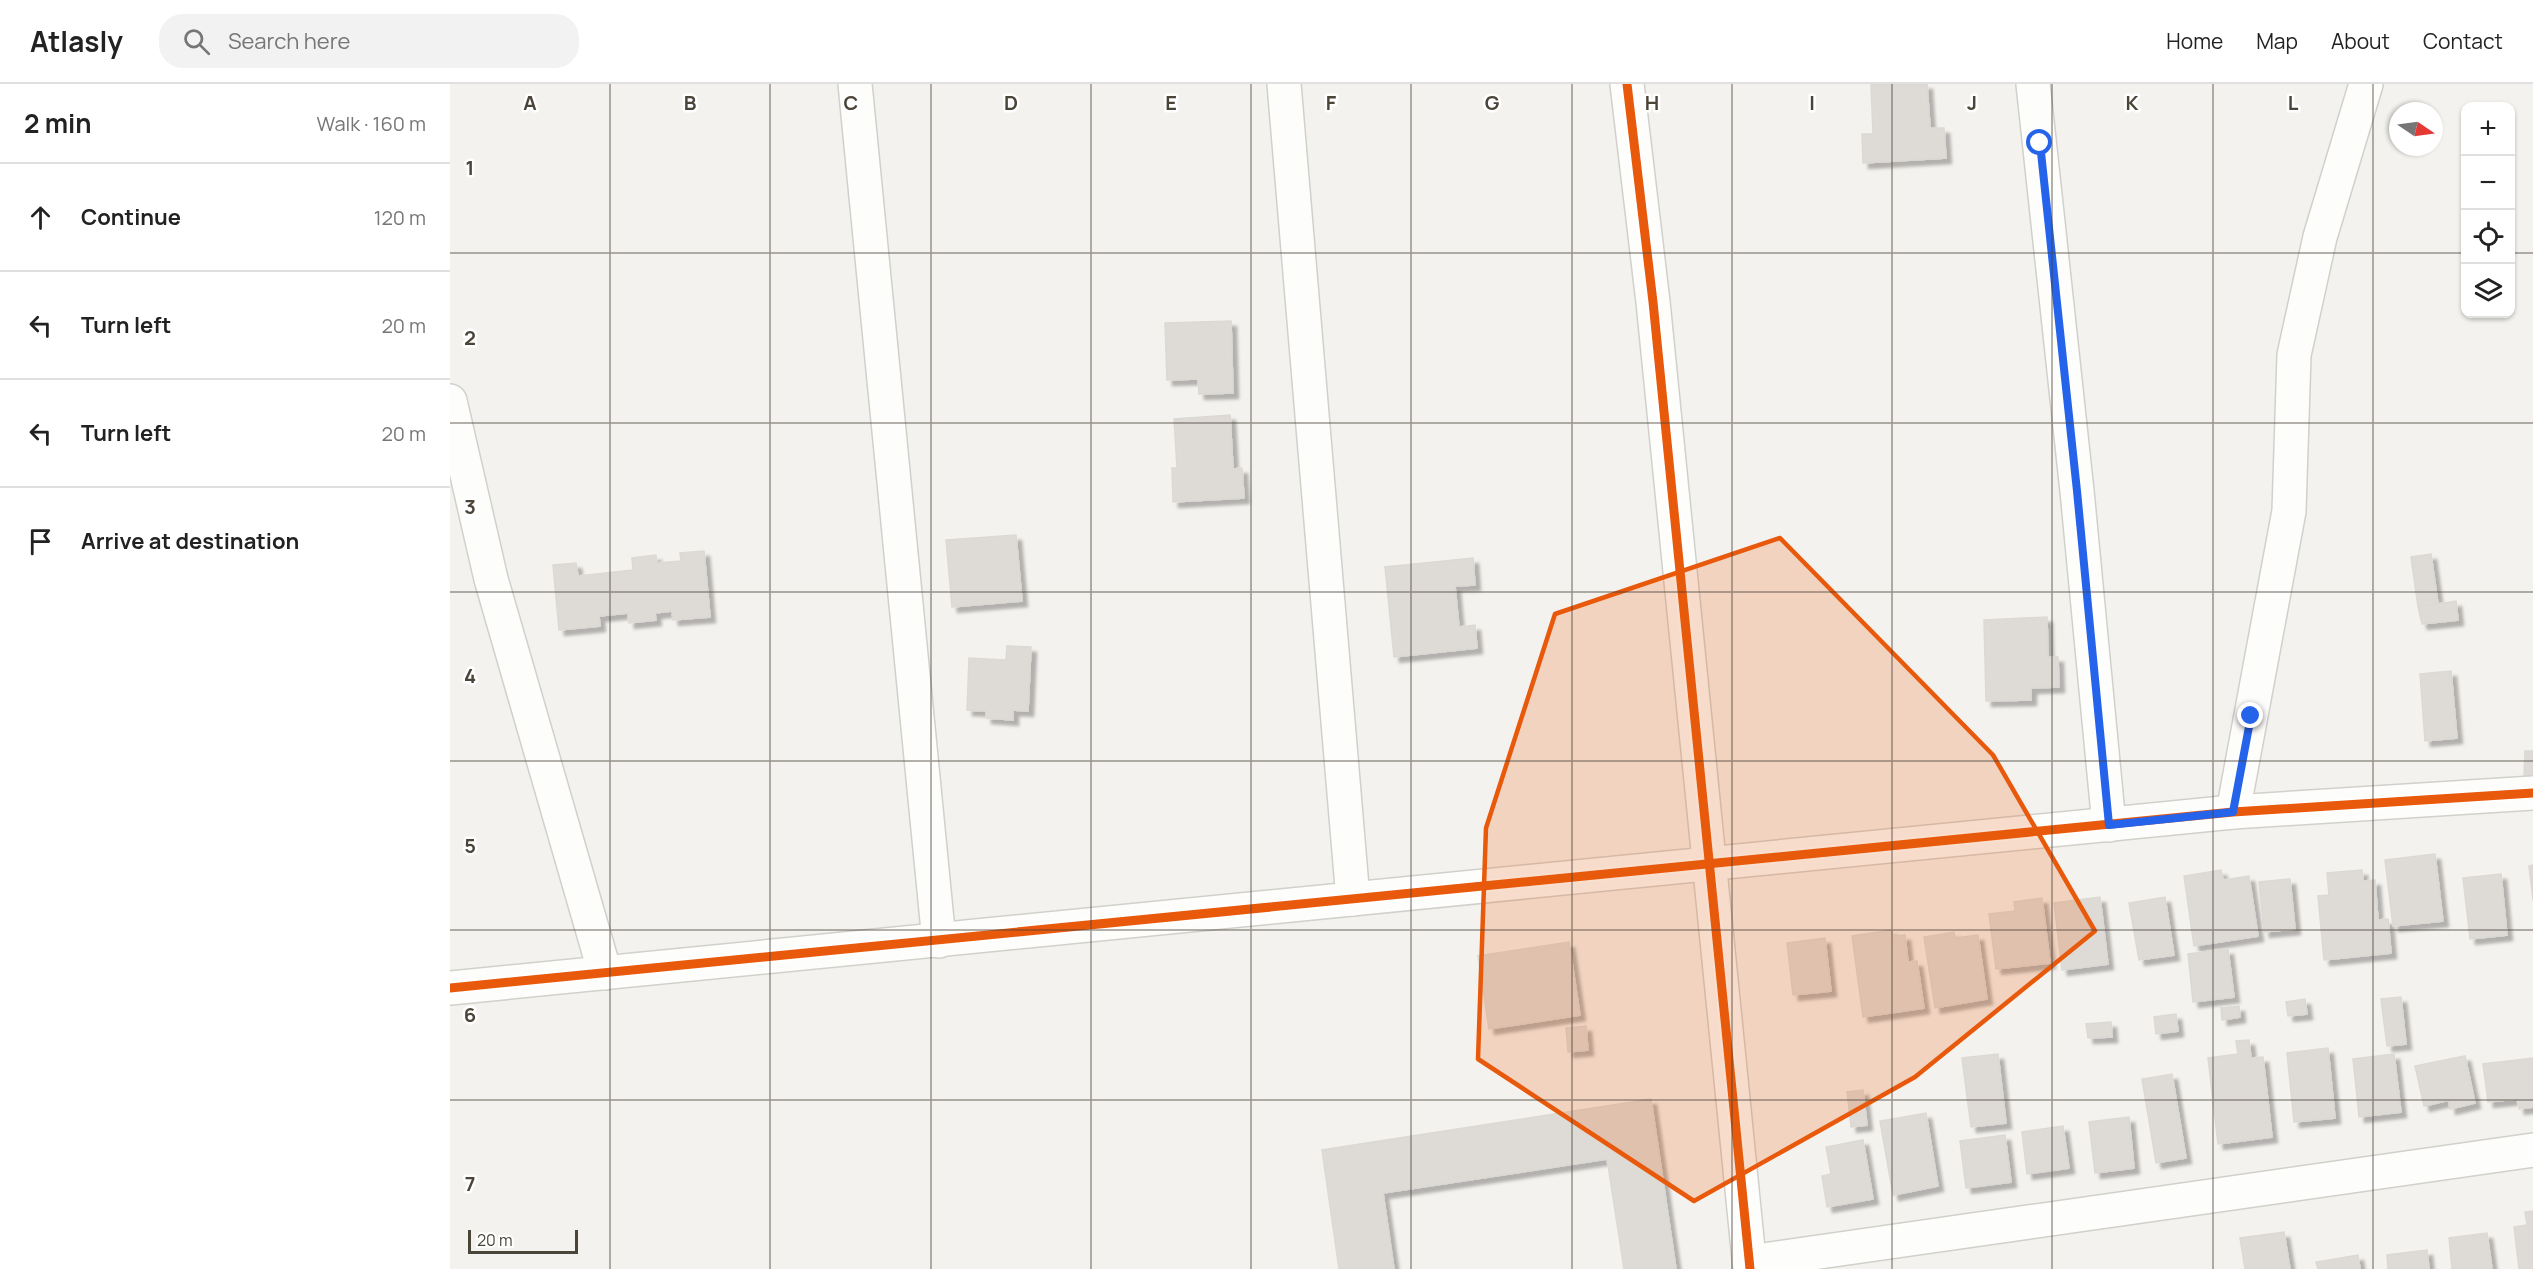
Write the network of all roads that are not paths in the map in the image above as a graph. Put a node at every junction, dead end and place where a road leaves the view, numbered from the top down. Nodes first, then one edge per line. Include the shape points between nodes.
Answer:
1 (855, 84) edge
2 (1284, 84) edge
3 (1627, 84) edge
4 (2032, 84) edge
5 (2366, 84) edge
6 (450, 401) edge
7 (2533, 793) edge
8 (2233, 812) junction
9 (2109, 825) junction
10 (1708, 865) junction
11 (1353, 899) junction
12 (939, 941) junction
13 (605, 973) junction
14 (450, 988) edge
15 (2533, 1150) edge
16 (1750, 1266) edge

1 - 12 street
2 - 11 street
3 - 10 street via 1653,302
4 - 9 street
5 - 8 street via 2323,227 2294,355 2289,511
6 - 13 street via 500,612
7 - 8 street
8 - 9 street
9 - 10 street
10 - 11 street
10 - 16 street
11 - 12 street
12 - 13 street
13 - 14 street
15 - 16 street

